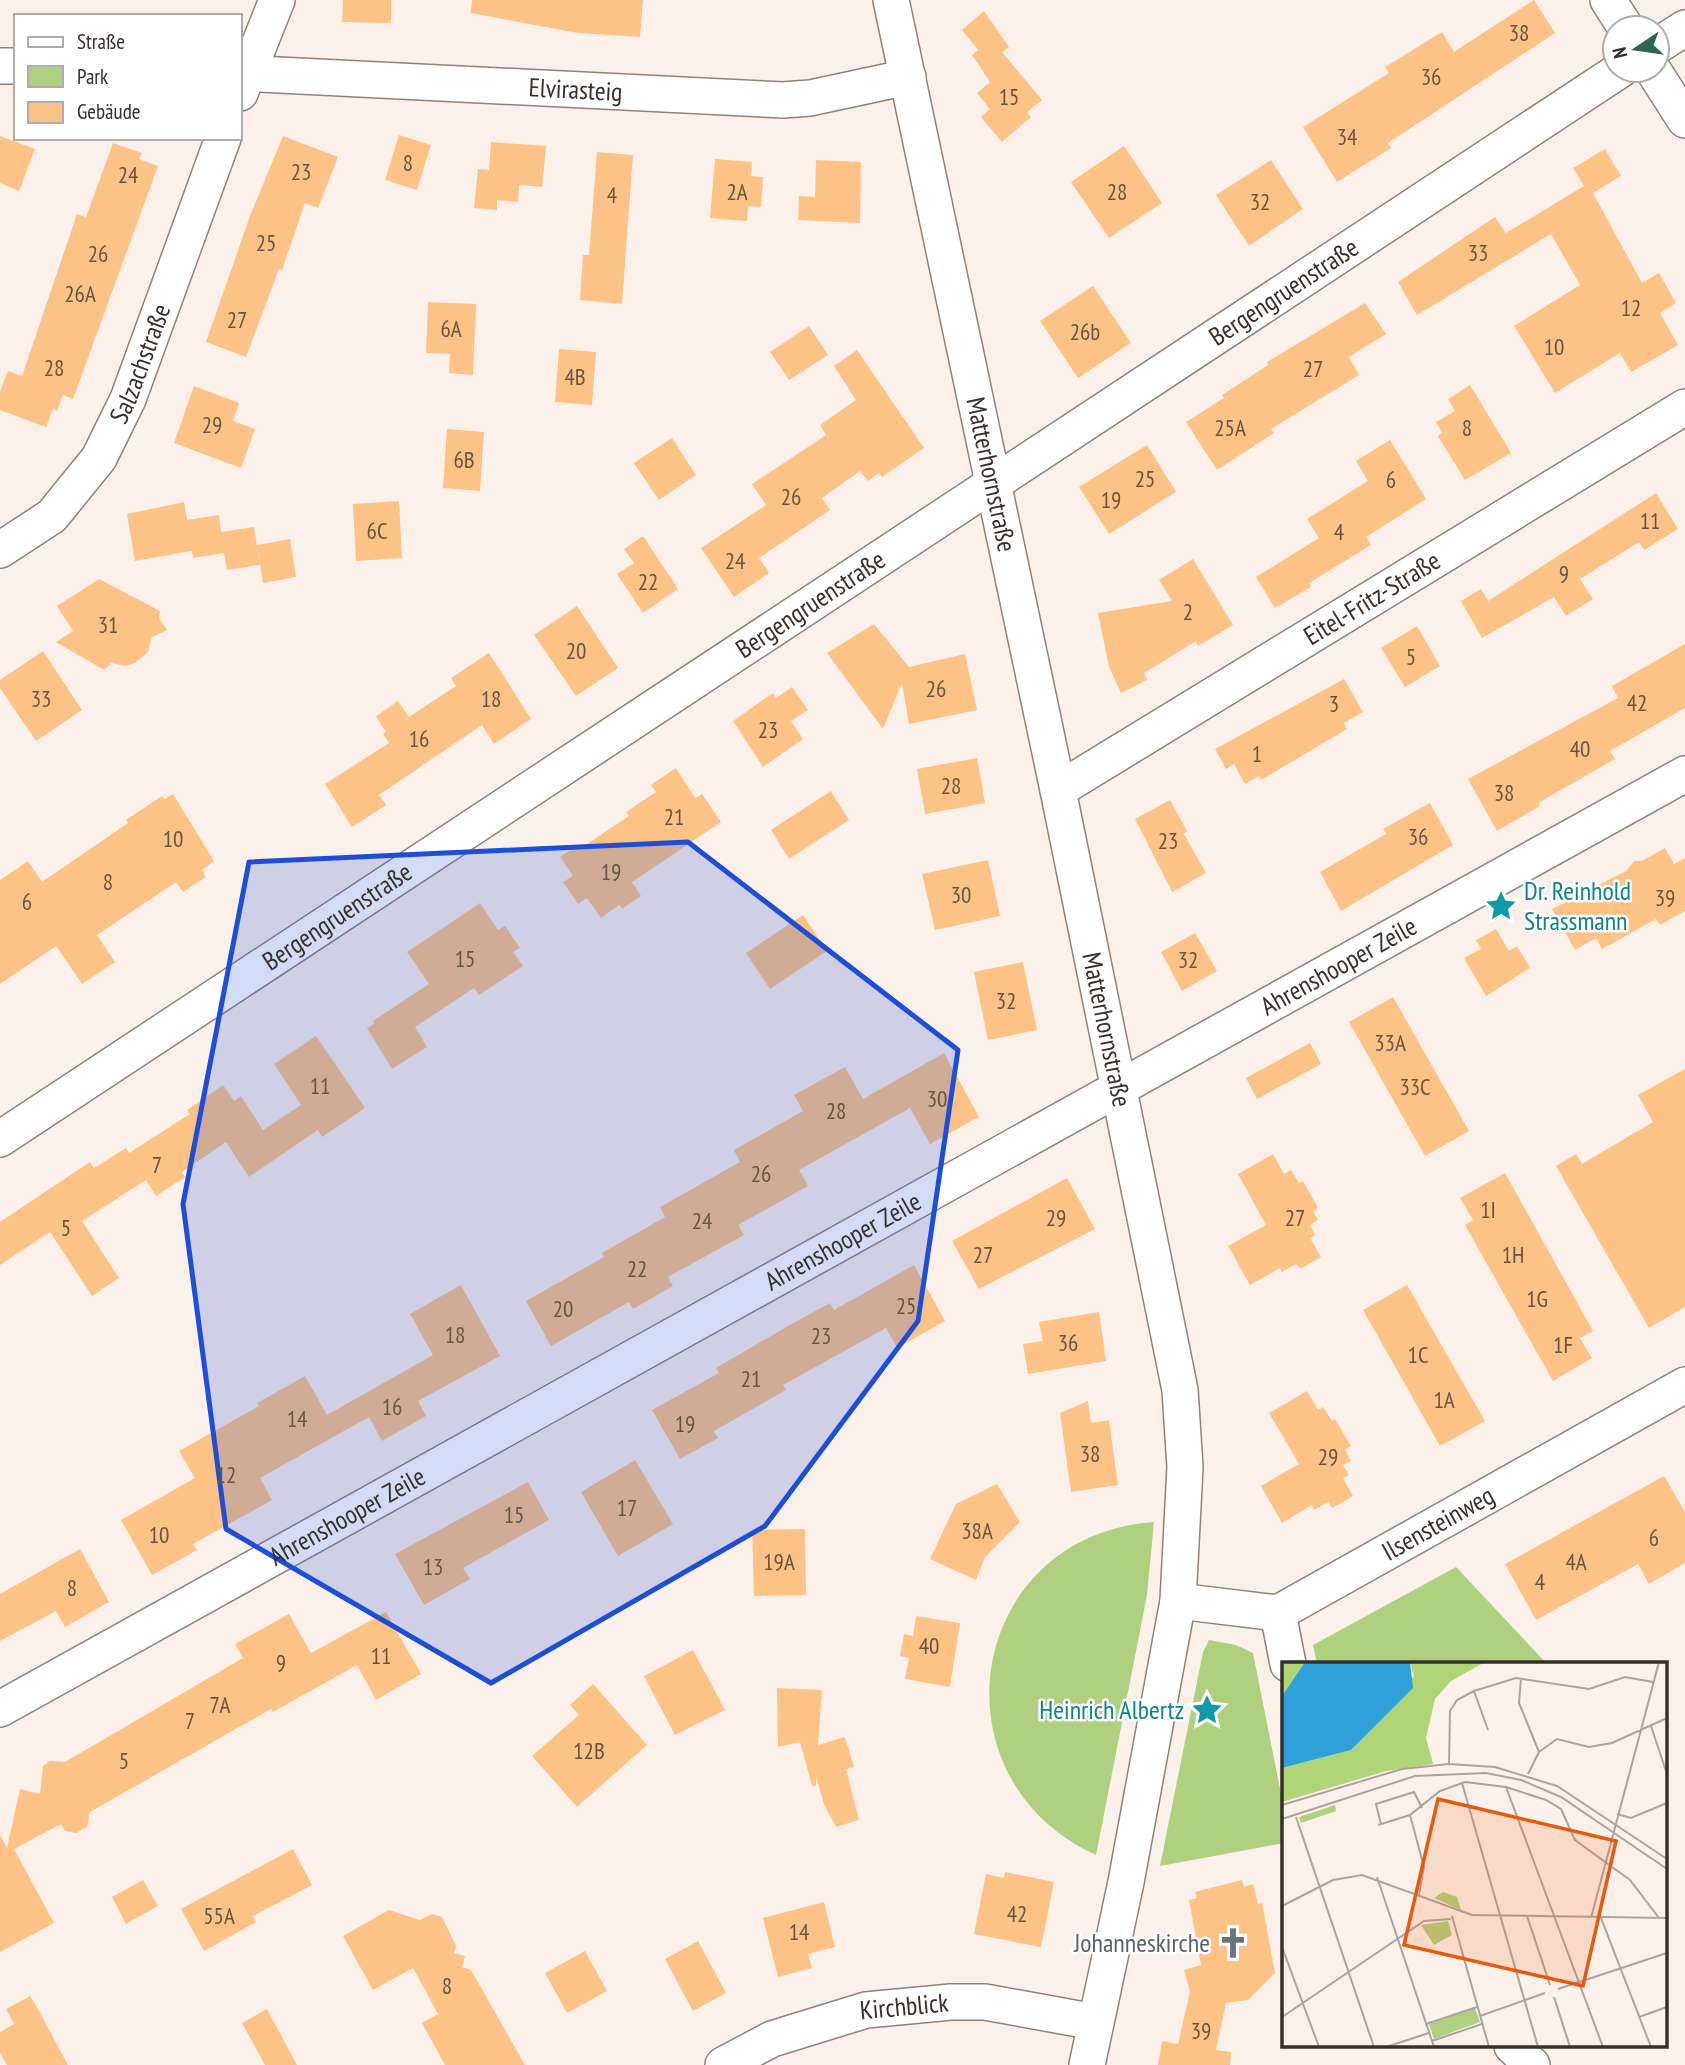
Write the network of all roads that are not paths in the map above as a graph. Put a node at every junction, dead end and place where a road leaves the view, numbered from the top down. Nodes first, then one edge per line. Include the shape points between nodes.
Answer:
1 (277, 0) edge
2 (891, 0) edge
3 (908, 77) junction
4 (242, 80) edge
5 (1601, 82) edge
6 (1662, 84) edge
7 (1685, 120) edge
8 (222, 140) edge
9 (1685, 407) edge
10 (992, 483) junction
11 (0, 550) edge
12 (1685, 774) edge
13 (1058, 790) junction
14 (1118, 1088) junction
15 (0, 1139) edge
16 (1685, 1385) edge
17 (1178, 1601) junction
18 (1278, 1613) junction
19 (1288, 1662) edge
20 (0, 1709) edge
21 (1095, 2022) junction
22 (1514, 2048) edge
23 (723, 2065) edge
24 (1087, 2065) edge
25 (1532, 2065) edge

1 - 4 street
2 - 3 street, Matterhornstraße
3 - 4 street, Elvirasteig via 783,100
3 - 10 street, Matterhornstraße
5 - 10 street, Bergengruenstraße
6 - 7 street
8 - 11 street, Salzachstraße via 128,399 99,458 52,516
9 - 13 street, Eitel-Fritz-Straße
10 - 13 street, Matterhornstraße
10 - 15 street, Bergengruenstraße
12 - 14 street, Ahrenshooper Zeile
13 - 14 street, Matterhornstraße
14 - 17 street, Matterhornstraße via 1181,1390 1185,1467
14 - 20 street, Ahrenshooper Zeile
16 - 18 street, Ilsensteinweg
17 - 18 street
17 - 21 street, Matterhornstraße
18 - 19 street
21 - 23 street, Kirchblick via 985,2002 866,2010 772,2039
21 - 24 street, Matterhornstraße
22 - 25 street

